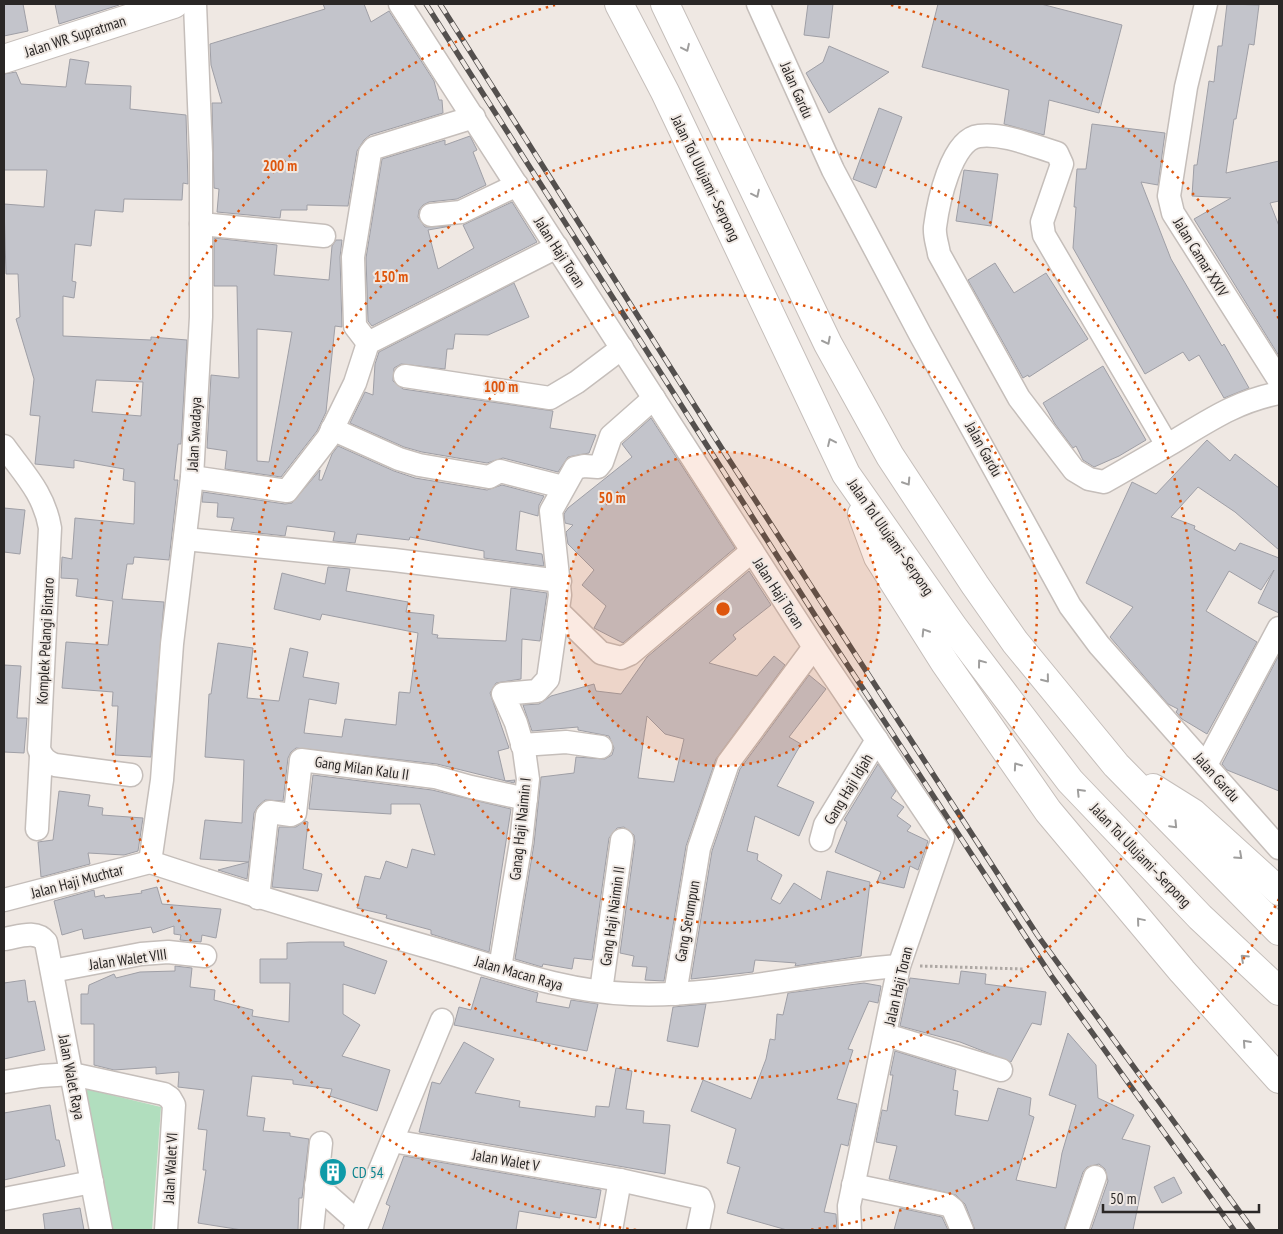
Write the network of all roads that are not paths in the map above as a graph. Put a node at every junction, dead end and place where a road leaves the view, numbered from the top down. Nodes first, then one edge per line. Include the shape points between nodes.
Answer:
1 (174, 4) edge
2 (195, 4) edge
3 (400, 4) edge
4 (619, 4) edge
5 (666, 4) edge
6 (758, 4) edge
7 (1206, 4) edge
8 (4, 59) edge
9 (474, 117) junction
10 (517, 185) junction
11 (431, 215) dead end
12 (201, 224) junction
13 (324, 236) dead end
14 (557, 247) junction
15 (368, 343) junction
16 (622, 348) junction
17 (405, 376) dead end
18 (1279, 380) edge
19 (1279, 392) edge
20 (654, 398) junction
21 (332, 429) junction
22 (1168, 445) junction
23 (4, 446) edge
24 (846, 474) junction
25 (192, 477) junction
26 (563, 487) junction
27 (184, 539) junction
28 (752, 551) junction
29 (560, 580) junction
30 (558, 611) junction
31 (1279, 628) edge
32 (814, 647) junction
33 (878, 740) junction
34 (522, 745) junction
35 (601, 747) dead end
36 (41, 756) junction
37 (1116, 765) junction
38 (1206, 765) junction
39 (131, 775) dead end
40 (526, 799) junction
41 (37, 830) dead end
42 (622, 840) dead end
43 (821, 840) dead end
44 (1279, 848) edge
45 (150, 862) junction
46 (1279, 891) edge
47 (258, 898) junction
48 (4, 900) edge
49 (1279, 931) edge
50 (4, 939) edge
51 (205, 956) dead end
52 (899, 966) junction
53 (500, 968) junction
54 (52, 971) junction
55 (601, 991) junction
56 (1279, 991) edge
57 (675, 994) junction
58 (442, 1020) dead end
59 (886, 1035) junction
60 (1001, 1070) dead end
61 (72, 1074) junction
62 (1279, 1079) edge
63 (4, 1082) edge
64 (392, 1141) junction
65 (321, 1142) dead end
66 (1095, 1177) dead end
67 (620, 1180) junction
68 (92, 1182) junction
69 (316, 1185) junction
70 (853, 1185) junction
71 (4, 1199) edge
72 (357, 1226) edge
73 (101, 1230) edge
74 (166, 1230) edge
75 (312, 1230) edge
76 (611, 1230) edge
77 (698, 1230) edge
78 (850, 1230) edge
79 (962, 1230) edge
80 (1078, 1230) edge

1 - 8 main road, Jalan WR Supratman
2 - 12 street, Jalan Swadaya via 200,94
3 - 9 street, Jalan Haji Toran
24 -> 4 main road, Jalan Tol Ulujami–Serpong via 665,92
5 -> 37 main road via 828,344 890,456 1015,642
6 - 38 street, Jalan Gardu via 834,170 1070,606 1099,645
7 - 18 street, Jalan Camar XXIV via 1186,87 1169,196 1173,213
9 - 10 street, Jalan Haji Toran
9 - 15 street via 374,148 370,154 353,257 355,326
10 - 11 street via 461,212
10 - 14 street, Jalan Haji Toran
12 - 13 street
12 - 25 street, Jalan Swadaya via 201,317
14 - 15 street
14 - 16 street, Jalan Haji Toran
15 - 21 street via 355,383
16 - 17 street via 550,398
16 - 20 street, Jalan Haji Toran
19 - 22 street via 1229,408
20 - 26 street via 611,436 598,467 578,466
20 - 28 street, Jalan Haji Toran
21 - 25 street via 287,491
21 - 26 street via 419,465 489,477 500,471
22 - 22 street via 1104,482 1098,482 1074,470 1019,398 939,254 935,229 946,174 966,141 977,136 995,135 1057,153 1061,158 1062,164 1042,222 1044,235
23 - 36 street, Komplek Pelangi Bintaro via 38,492 46,507 50,528
56 -> 24 main road, Jalan Tol Ulujami–Serpong via 1200,917 1070,781 954,628
62 -> 24 main road via 1182,971 1048,811 945,663 878,557
25 - 27 street, Jalan Swadaya
26 - 29 street via 551,510
27 - 29 street
27 - 45 street, Jalan Swadaya via 162,780
28 - 30 street via 622,658 601,653
28 - 32 street, Jalan Haji Toran
29 - 30 street
30 - 34 street, Ganag Haji Naimin I via 548,679 537,691 503,694
31 - 38 street
32 - 33 street, Jalan Haji Toran
32 - 57 street, Gang Serumpun via 728,763 699,848
33 - 43 street, Gang Haji Idjah via 825,825
33 - 52 street, Jalan Haji Toran via 943,838
34 - 35 street via 566,742
34 - 40 street, Ganag Haji Naimin I via 528,779
36 - 39 street via 56,766
36 - 41 street, Komplek Pelangi Bintaro
37 -> 46 main road via 1193,813
37 -> 49 main road
38 - 44 street, Jalan Gardu
40 - 47 street, Gang Milan Kalu II via 435,777 302,760 295,812 291,815 270,812 267,815
40 - 53 street, Ganag Haji Naimin I
42 - 55 street, Gang Haji Naimin II
45 - 47 street, Jalan Macan Raya
45 - 48 street, Jalan Haji Muchtar
47 - 53 street, Jalan Macan Raya
50 - 54 street, Jalan Walet Raya via 30,934 39,936 46,942
51 - 54 street, Jalan Walet VIII via 168,952 141,954
52 - 57 street, Jalan Macan Raya
52 - 59 street, Jalan Haji Toran
53 - 55 street, Jalan Macan Raya via 571,988
54 - 61 street, Jalan Walet Raya
55 - 57 street, Jalan Macan Raya
58 - 64 street
59 - 60 street
59 - 70 street, Jalan Haji Toran
61 - 63 street
61 - 68 street, Jalan Walet Raya
61 - 74 street, Jalan Walet VI via 170,1098 174,1105
64 - 67 street, Jalan Walet V
64 - 72 street
65 - 69 street
66 - 80 street
67 - 76 street
67 - 77 street, Jalan Walet V via 700,1198 703,1206
68 - 71 street
68 - 73 street, Jalan Walet Raya
69 - 72 street
69 - 75 street
70 - 78 street, Jalan Haji Toran via 848,1214
70 - 79 street via 948,1205

